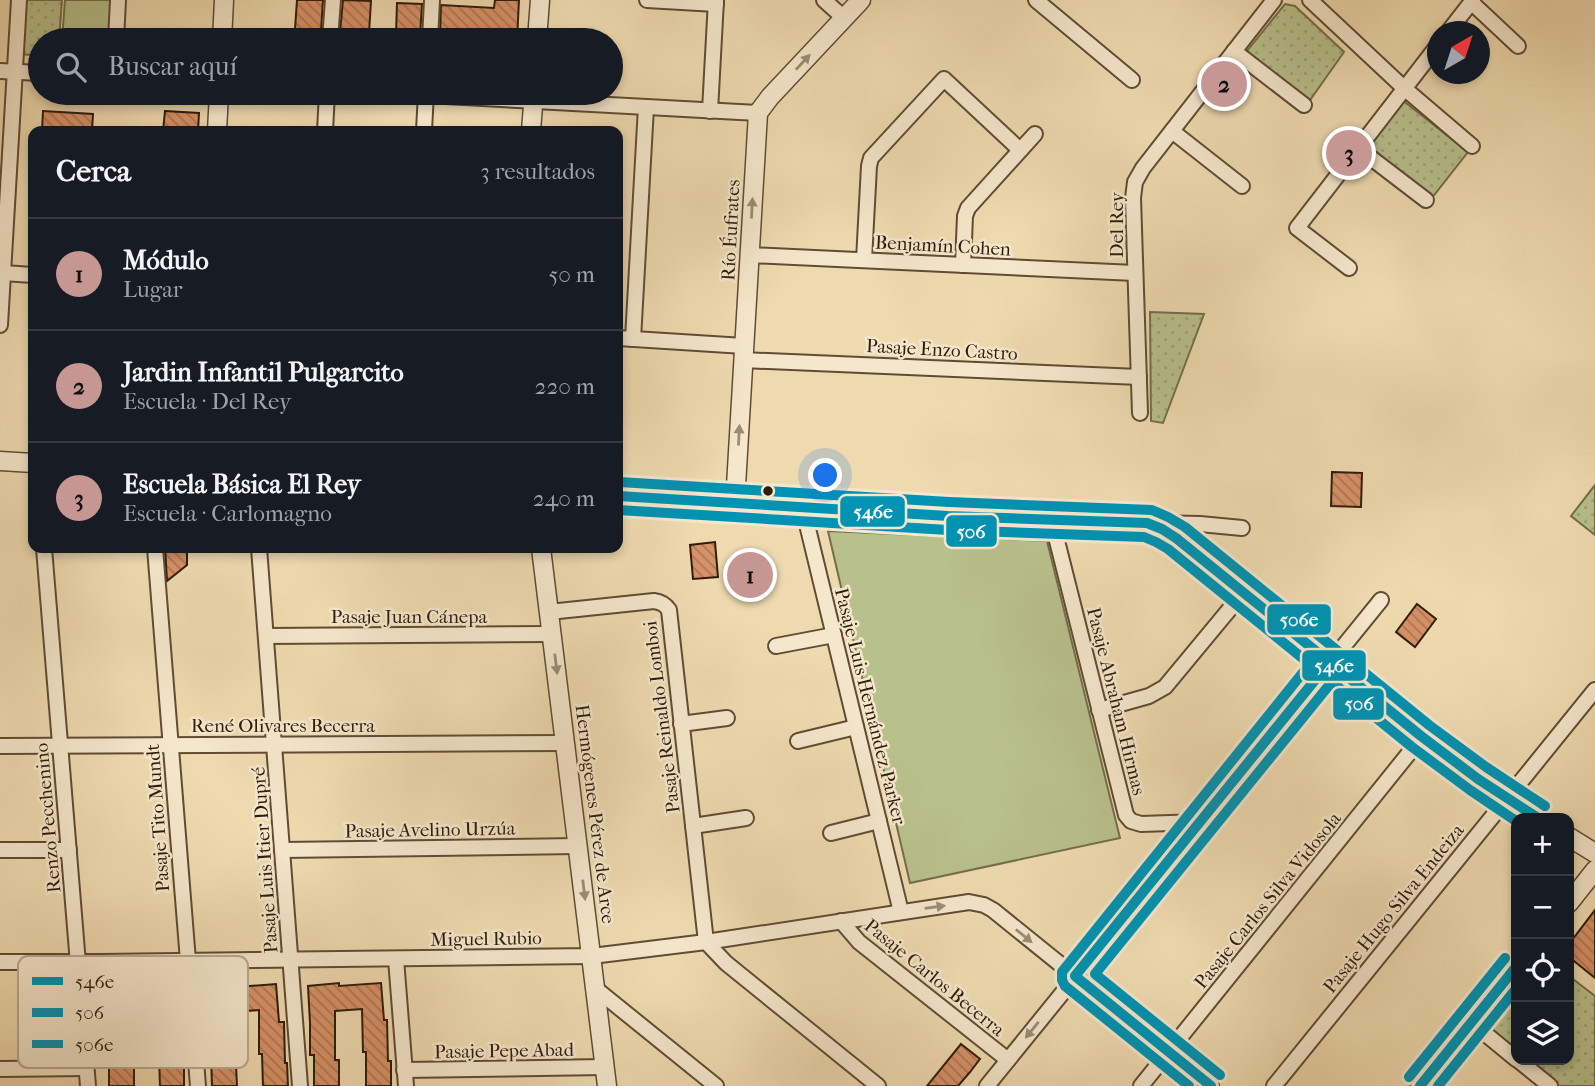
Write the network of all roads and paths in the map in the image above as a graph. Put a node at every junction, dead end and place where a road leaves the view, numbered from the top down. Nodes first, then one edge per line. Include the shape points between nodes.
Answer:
1 (19, 0) edge
2 (118, 0) edge
3 (224, 0) edge
4 (333, 0) edge
5 (432, 0) edge
6 (540, 0) edge
7 (647, 0) edge
8 (824, 0) edge
9 (861, 0) edge
10 (1036, 0) edge
11 (1274, 0) edge
12 (1310, 0) edge
13 (1472, 1) edge
14 (716, 2) edge
15 (844, 18) junction
16 (1457, 21) edge
17 (117, 28) edge
18 (223, 28) edge
19 (331, 28) edge
20 (431, 28) edge
21 (538, 28) edge
22 (1518, 46) dead end
23 (1234, 51) junction
24 (1427, 58) edge
25 (7, 71) edge
26 (28, 72) edge
27 (1132, 80) dead end
28 (1404, 88) junction
29 (218, 105) edge
30 (326, 105) edge
31 (425, 105) edge
32 (533, 105) edge
33 (623, 105) edge
34 (1304, 105) dead end
35 (646, 107) junction
36 (710, 111) junction
37 (758, 113) junction
38 (217, 126) edge
39 (325, 126) edge
40 (424, 126) edge
41 (531, 126) edge
42 (1172, 131) junction
43 (1035, 134) dead end
44 (1472, 146) dead end
45 (1358, 148) junction
46 (1020, 150) junction
47 (1242, 186) dead end
48 (1426, 200) dead end
49 (749, 254) junction
50 (864, 260) junction
51 (964, 265) junction
52 (1349, 268) dead end
53 (3, 273) junction
54 (1135, 273) junction
55 (28, 275) edge
56 (0, 326) edge
57 (623, 338) edge
58 (633, 339) junction
59 (743, 353) junction
60 (1139, 377) junction
61 (1140, 413) dead end
62 (0, 461) edge
63 (28, 463) edge
64 (623, 496) edge
65 (735, 503) junction
66 (803, 508) junction
67 (1052, 521) junction
68 (1147, 523) junction
69 (1242, 528) dead end
70 (44, 553) edge
71 (155, 553) edge
72 (259, 553) edge
73 (542, 553) edge
74 (1242, 593) junction
75 (1381, 600) dead end
76 (549, 612) junction
77 (552, 634) junction
78 (834, 635) junction
79 (266, 636) junction
80 (776, 646) dead end
81 (1328, 663) junction
82 (1593, 697) edge
83 (1099, 710) junction
84 (727, 718) dead end
85 (681, 724) junction
86 (856, 727) junction
87 (1422, 737) junction
88 (798, 741) dead end
89 (565, 743) junction
90 (171, 745) junction
91 (274, 745) junction
92 (0, 746) edge
93 (60, 746) junction
94 (1506, 799) junction
95 (1530, 813) edge
96 (746, 818) dead end
97 (879, 821) junction
98 (1200, 822) junction
99 (693, 826) junction
100 (831, 833) dead end
101 (1574, 840) edge
102 (578, 846) junction
103 (0, 850) edge
104 (69, 850) junction
105 (282, 850) junction
106 (1595, 853) edge
107 (1595, 870) edge
108 (1574, 897) edge
109 (901, 912) junction
110 (841, 921) junction
111 (706, 942) junction
112 (78, 956) edge
113 (188, 956) edge
114 (592, 956) junction
115 (396, 959) junction
116 (248, 960) edge
117 (290, 960) junction
118 (0, 962) edge
119 (18, 962) edge
120 (1511, 973) edge
121 (1075, 976) junction
122 (596, 989) junction
123 (1471, 1022) junction
124 (1169, 1052) junction
125 (1511, 1054) edge
126 (1008, 1060) junction
127 (1524, 1065) edge
128 (605, 1067) junction
129 (86, 1068) joint
130 (197, 1068) edge
131 (0, 1069) edge
132 (404, 1070) junction
133 (88, 1086) edge
134 (198, 1086) edge
135 (300, 1086) edge
136 (406, 1086) edge
137 (607, 1086) edge
138 (716, 1086) edge
139 (878, 1086) edge
140 (987, 1086) edge
141 (1141, 1086) edge
142 (1211, 1086) edge
143 (1274, 1086) edge
144 (1420, 1086) edge
145 (1550, 1086) edge

1 - 25 street
2 - 17 street
3 - 18 street
4 - 19 street
5 - 20 street
6 - 21 street
7 - 14 street
8 - 15 street
9 - 15 street
10 - 27 street
11 - 23 street, Del Rey
12 - 28 street
13 - 16 street
13 - 22 street
14 - 36 street
37 -> 15 street
23 - 34 street
23 - 42 street, Del Rey
24 - 28 street
25 - 26 street
25 - 53 street
28 - 44 street
28 - 45 street
29 - 38 street
30 - 39 street
31 - 40 street
32 - 41 street
33 - 35 street
35 - 36 street
35 - 58 street
36 - 37 street
49 -> 37 street, Río Éufrates
42 - 47 street
42 - 54 street, Del Rey via 1135,182
43 - 46 street
45 - 48 street
45 - 52 street via 1297,228
46 - 50 street via 944,79 871,158
46 - 51 street via 968,208
49 - 50 street, Benjamín Cohen
49 - 59 street, Río Éufrates
50 - 51 street, Benjamín Cohen
51 - 54 street, Benjamín Cohen
53 - 55 street
53 - 56 street
54 - 60 street, Del Rey
57 - 58 street, Pasaje Enzo Castro
58 - 59 street, Pasaje Enzo Castro
59 - 60 street, Pasaje Enzo Castro
65 -> 59 street, Río Éufrates
60 - 61 street, Del Rey
62 - 63 street
64 - 65 street
65 - 66 street
66 - 67 street
66 - 78 street, Pasaje Luis Hernández Parker
67 - 68 street
67 - 83 street, Pasaje Abraham Hirmas
68 - 69 street
68 - 74 street via 1176,538
70 - 93 street, Renzo Pecchenino
71 - 90 street, Pasaje Tito Mundt
72 - 79 street, Pasaje Luis Itier Dupré
73 - 76 street, Hermógenes Pérez de Arce
74 - 81 street
74 - 83 street via 1165,687
75 - 81 street
76 - 77 street, Hermógenes Pérez de Arce
76 - 85 street, Pasaje Reinaldo Lomboi via 654,601 663,604 669,610
77 - 79 street, Pasaje Juan Cánepa
77 -> 89 street, Hermógenes Pérez de Arce
78 - 80 street
78 - 86 street, Pasaje Luis Hernández Parker
79 - 91 street, Pasaje Luis Itier Dupré
81 - 87 street
81 - 98 street
82 - 94 street, Pasaje Hugo Silva Endeiza
83 - 98 street, Pasaje Abraham Hirmas via 1128,819 1141,824
84 - 85 street
85 - 99 street, Pasaje Reinaldo Lomboi
86 - 88 street
86 - 97 street, Pasaje Luis Hernández Parker
87 - 94 street
87 - 124 street, Pasaje Carlos Silva Vidosola
89 - 91 street, René Olivares Becerra
89 - 102 street, Hermógenes Pérez de Arce
90 - 91 street, René Olivares Becerra
90 - 93 street, René Olivares Becerra
90 - 113 street, Pasaje Tito Mundt
91 - 105 street, Pasaje Luis Itier Dupré
92 - 93 street, René Olivares Becerra
93 - 104 street, Renzo Pecchenino
94 - 95 street
94 - 143 street, Pasaje Hugo Silva Endeiza
96 - 99 street
97 - 100 street
97 - 109 street, Pasaje Luis Hernández Parker
98 - 121 street
99 - 111 street, Pasaje Reinaldo Lomboi
101 - 106 street
102 - 105 street, Pasaje Avelino Urzúa
102 -> 114 street, Hermógenes Pérez de Arce
103 - 104 street
104 - 112 street, Renzo Pecchenino
105 - 117 street, Pasaje Luis Itier Dupré
107 - 108 street
109 - 110 street, Miguel Rubio
109 -> 121 street, Miguel Rubio via 970,902 984,905
110 - 111 street, Miguel Rubio
110 - 126 street, Pasaje Carlos Becerra via 859,942
111 - 114 street, Miguel Rubio
111 - 139 street
114 - 115 street, Miguel Rubio
114 - 122 street, Hermógenes Pérez de Arce
115 - 117 street, Miguel Rubio
115 - 132 street
116 - 117 street, Miguel Rubio
117 - 135 street, Pasaje Luis Itier Dupré
118 - 119 street, Miguel Rubio
120 - 123 street
121 - 124 street
121 -> 126 street
122 - 128 street, Hermógenes Pérez de Arce
122 - 138 street
123 - 125 street
123 - 144 street
124 - 141 street, Pasaje Carlos Silva Vidosola
124 - 142 street
126 - 140 street
127 - 145 street
128 - 132 street, Pasaje Pepe Abad
128 - 137 street, Hermógenes Pérez de Arce
129 - 131 street
129 - 133 street, Renzo Pecchenino
130 - 134 street, Pasaje Tito Mundt
132 - 136 street

